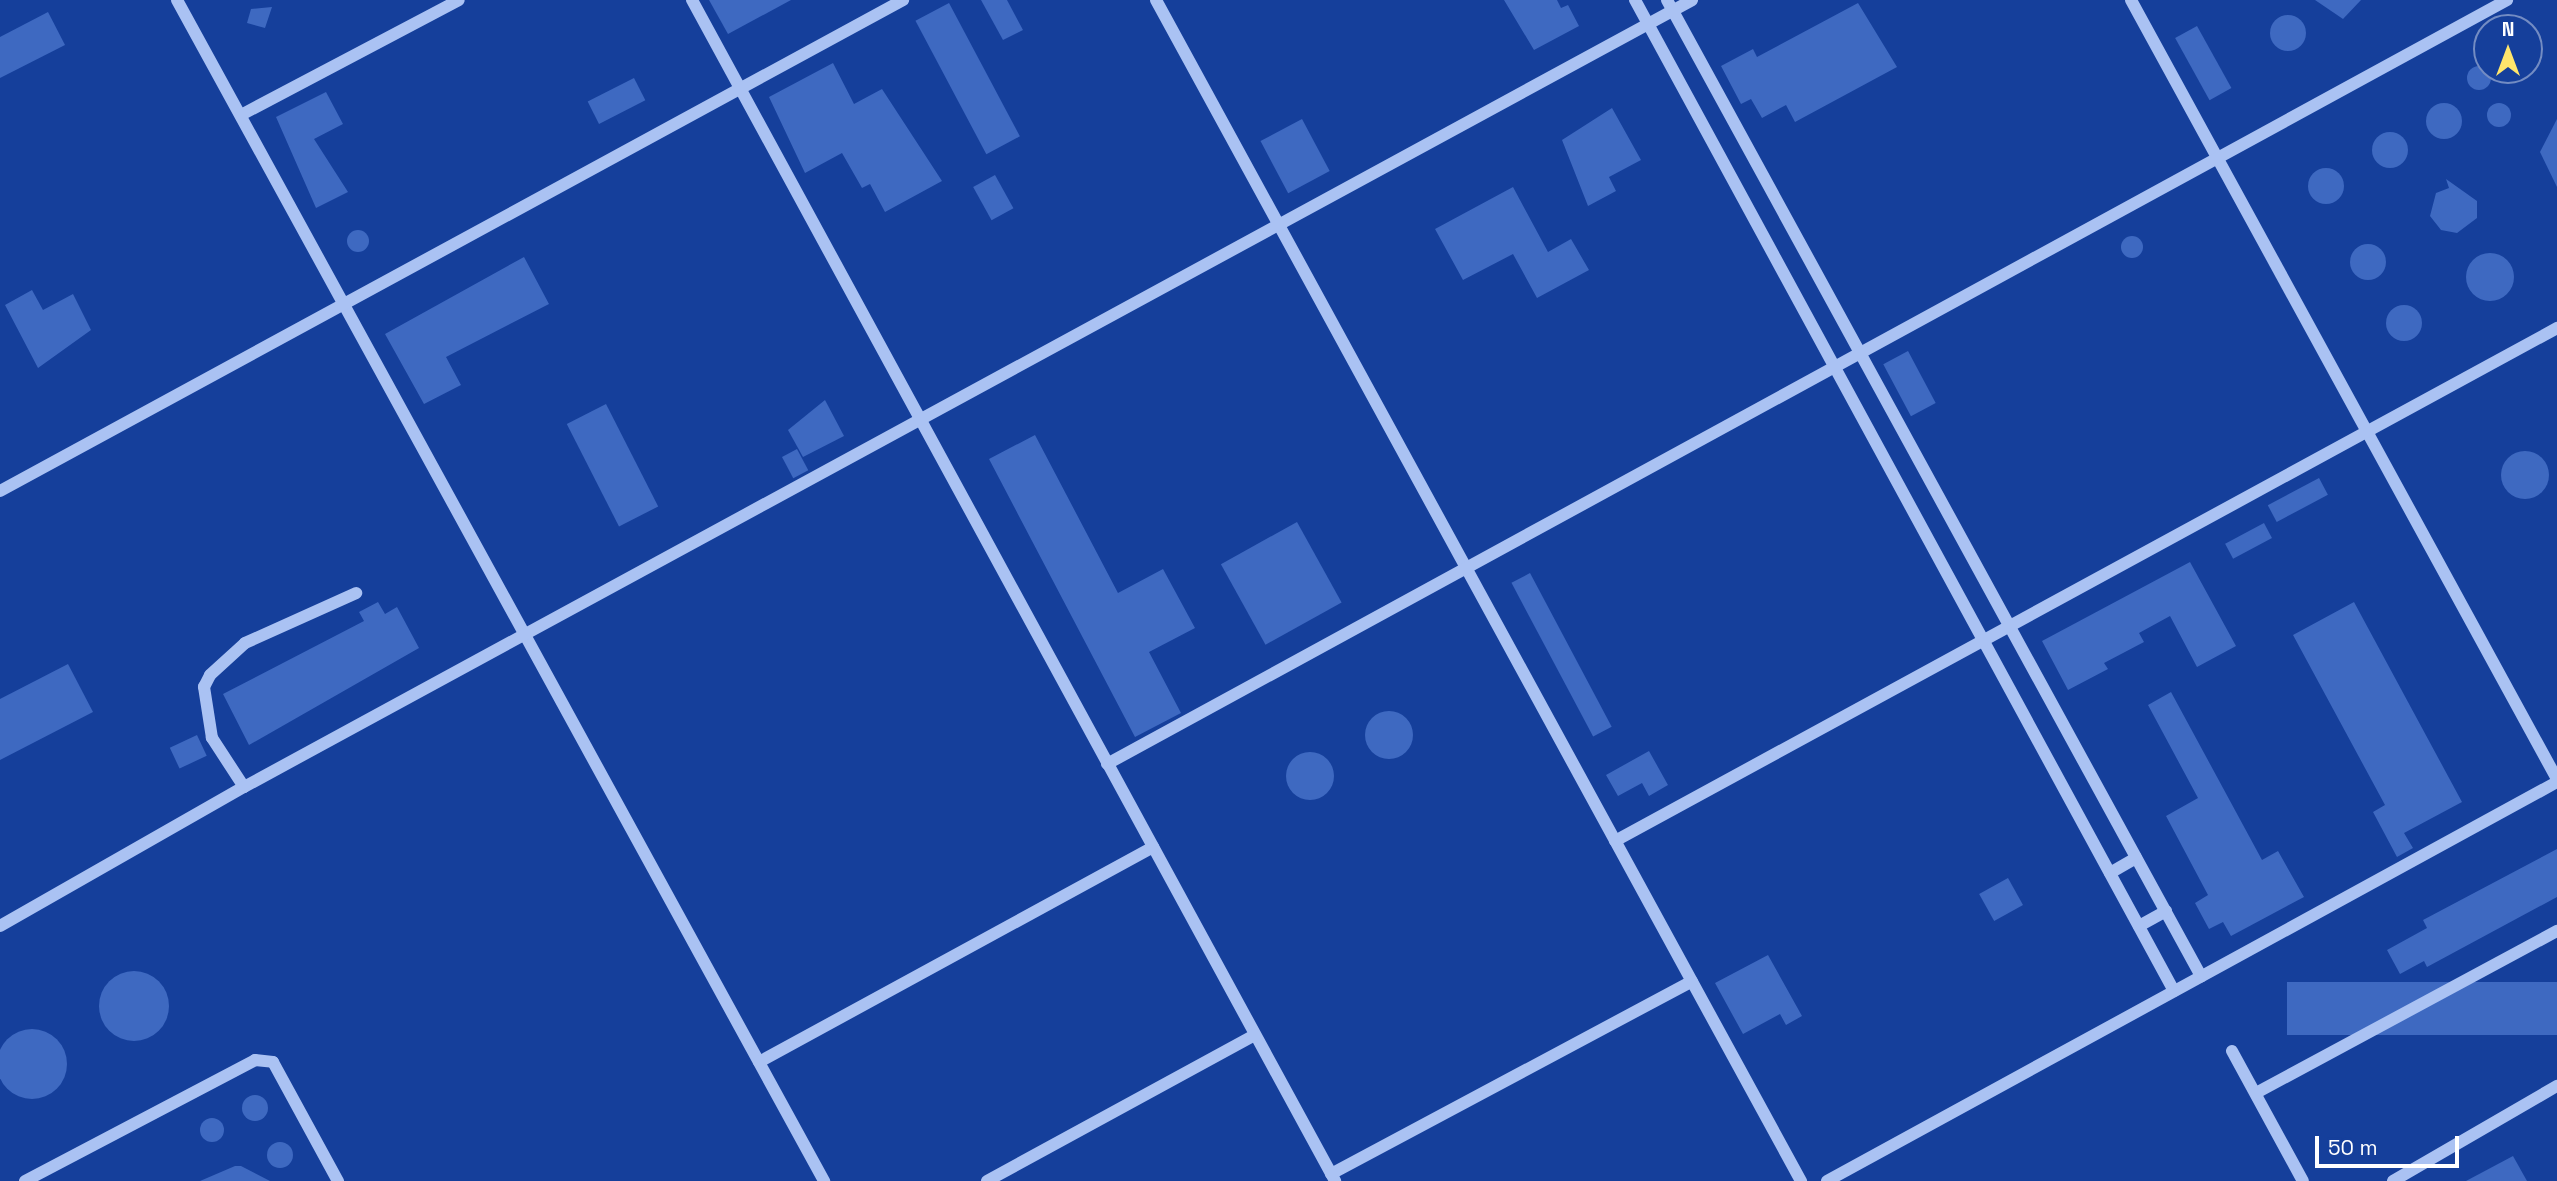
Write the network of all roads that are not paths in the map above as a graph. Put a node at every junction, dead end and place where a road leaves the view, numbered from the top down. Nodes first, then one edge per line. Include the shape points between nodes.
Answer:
1 (177, 0) edge
2 (459, 0) edge
3 (692, 0) edge
4 (903, 0) edge
5 (1156, 0) edge
6 (1634, 0) edge
7 (1692, 0) edge
8 (2131, 0) edge
9 (2507, 0) edge
10 (1670, 5) edge
11 (1648, 24) junction
12 (740, 92) junction
13 (241, 116) junction
14 (2217, 158) junction
15 (1279, 225) junction
16 (344, 306) junction
17 (2557, 328) edge
18 (1860, 353) junction
19 (1835, 367) junction
20 (920, 421) junction
21 (2367, 431) junction
22 (0, 491) edge
23 (1466, 568) junction
24 (356, 593) dead end
25 (2010, 626) junction
26 (526, 636) junction
27 (1983, 640) junction
28 (1107, 764) junction
29 (2557, 780) edge
30 (244, 787) junction
31 (1615, 841) junction
32 (1153, 848) junction
33 (2137, 858) junction
34 (2110, 873) junction
35 (2165, 911) junction
36 (0, 926) edge
37 (2139, 926) junction
38 (2557, 931) edge
39 (2201, 976) junction
40 (1692, 981) junction
41 (2174, 991) junction
42 (1255, 1035) junction
43 (2232, 1051) dead end
44 (759, 1062) junction
45 (2557, 1086) edge
46 (2256, 1093) junction
47 (1333, 1178) edge
48 (25, 1181) edge
49 (338, 1181) edge
50 (824, 1181) edge
51 (986, 1181) edge
52 (1801, 1181) edge
53 (1828, 1181) edge
54 (2303, 1181) edge
55 (2393, 1181) edge

1 - 13 lane
2 - 13 lane
3 - 12 lane
4 - 12 lane
5 - 15 lane
6 - 11 lane
7 - 10 lane
8 - 14 lane
9 - 14 lane
10 - 11 lane
10 - 18 lane
11 - 15 lane
11 - 19 lane
12 - 16 lane
12 - 20 lane
13 - 16 lane
14 - 18 lane
14 - 21 lane
15 - 20 lane
15 - 23 lane
16 - 22 lane
16 - 26 lane
17 - 21 lane
18 - 19 lane
18 - 25 lane
19 - 23 lane
19 - 27 lane
20 - 26 lane
20 - 28 lane
21 - 25 lane
21 - 29 lane
23 - 28 lane
23 - 31 lane
24 - 30 lane via 245,643 210,675 204,687 212,738
25 - 27 lane
25 - 33 lane
26 - 30 lane
26 - 44 lane
27 - 31 lane
27 - 34 lane
28 - 32 lane
29 - 39 lane
30 - 36 lane
31 - 40 lane
32 - 42 lane
32 - 44 lane
33 - 34 lane
33 - 35 lane
34 - 37 lane
35 - 37 lane
35 - 39 lane
37 - 41 lane
38 - 46 lane
39 - 41 lane
40 - 47 lane
40 - 52 lane
41 - 53 lane
42 - 47 lane
42 - 51 lane
43 - 46 lane
44 - 50 lane
45 - 55 lane
46 - 54 lane
48 - 49 lane via 255,1060 273,1062

